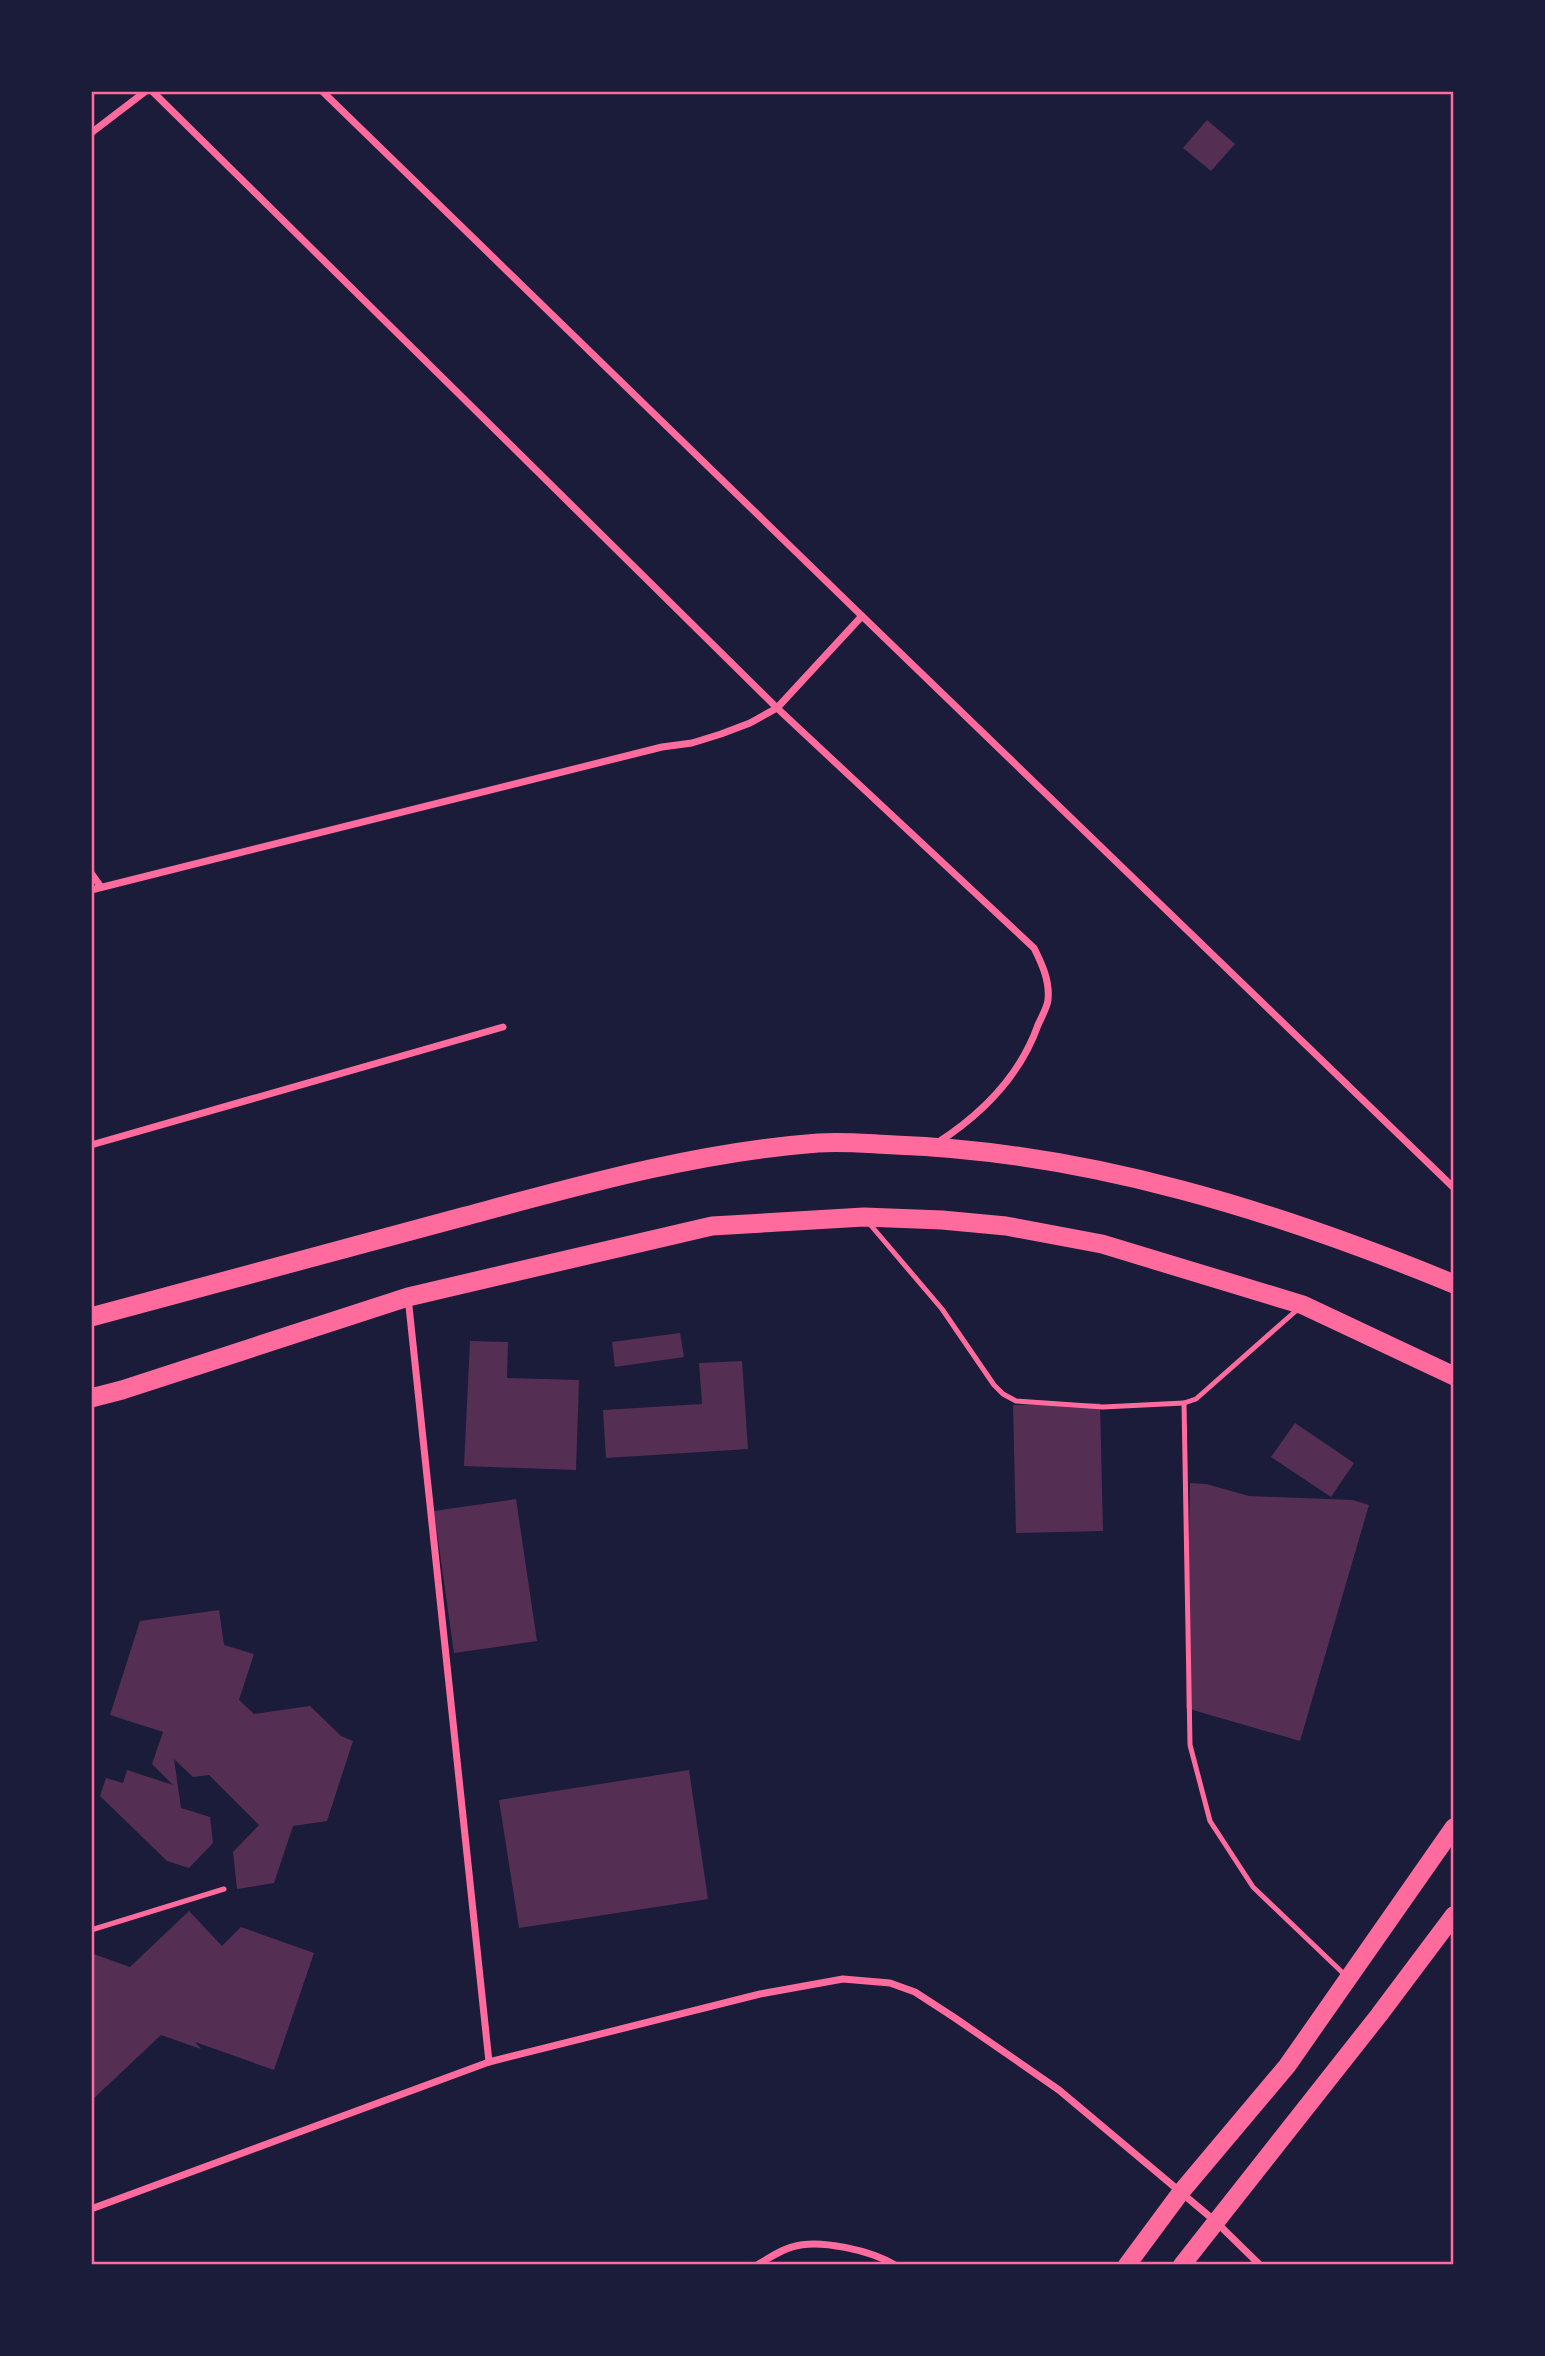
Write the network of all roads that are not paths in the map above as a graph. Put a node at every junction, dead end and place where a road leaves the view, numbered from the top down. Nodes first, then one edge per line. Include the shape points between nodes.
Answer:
1 (146, 91) edge
2 (152, 91) edge
3 (322, 91) edge
4 (91, 133) edge
5 (862, 616) junction
6 (777, 708) junction
7 (91, 873) edge
8 (101, 887) junction
9 (91, 890) edge
10 (503, 1027) dead end
11 (91, 1145) edge
12 (932, 1146) junction
13 (1454, 1188) edge
14 (864, 1217) junction
15 (1454, 1284) edge
16 (408, 1297) junction
17 (1303, 1305) junction
18 (91, 1317) edge
19 (1454, 1376) edge
20 (91, 1398) edge
21 (1184, 1403) junction
22 (1454, 1827) edge
23 (224, 1889) dead end
24 (1454, 1915) edge
25 (91, 1930) edge
26 (1349, 1978) junction
27 (489, 2062) junction
28 (1181, 2192) junction
29 (91, 2209) edge
30 (1216, 2221) junction
31 (757, 2265) edge
32 (895, 2265) edge
33 (1127, 2265) edge
34 (1182, 2265) edge
35 (1260, 2265) edge

1 - 4 street
2 - 6 street
3 - 5 street
5 - 6 street
5 - 13 street
6 - 8 street via 750,723 692,743
6 - 12 street via 1034,948 1045,972 1048,1000 1022,1059 983,1109
7 - 8 street
8 - 9 street
10 - 11 street
12 - 15 highway via 1005,1154 1149,1181 1287,1221
12 - 18 highway via 821,1142 708,1157 588,1183
14 - 16 highway via 712,1226
14 - 17 highway via 1006,1226 1102,1244
14 - 21 lane via 942,1310 994,1385 1010,1398 1103,1406
16 - 20 highway
16 - 27 street
17 - 19 highway
17 - 21 lane via 1196,1399
21 - 26 lane via 1190,1745 1210,1821 1254,1887
22 - 26 main road
23 - 25 lane
24 - 30 main road
26 - 28 main road via 1287,2066
27 - 28 street via 760,1994 843,1979 890,1983 915,1992 1059,2090
27 - 29 street
28 - 30 street
28 - 33 main road
30 - 34 main road
30 - 35 street
31 - 32 street via 793,2246 830,2244

